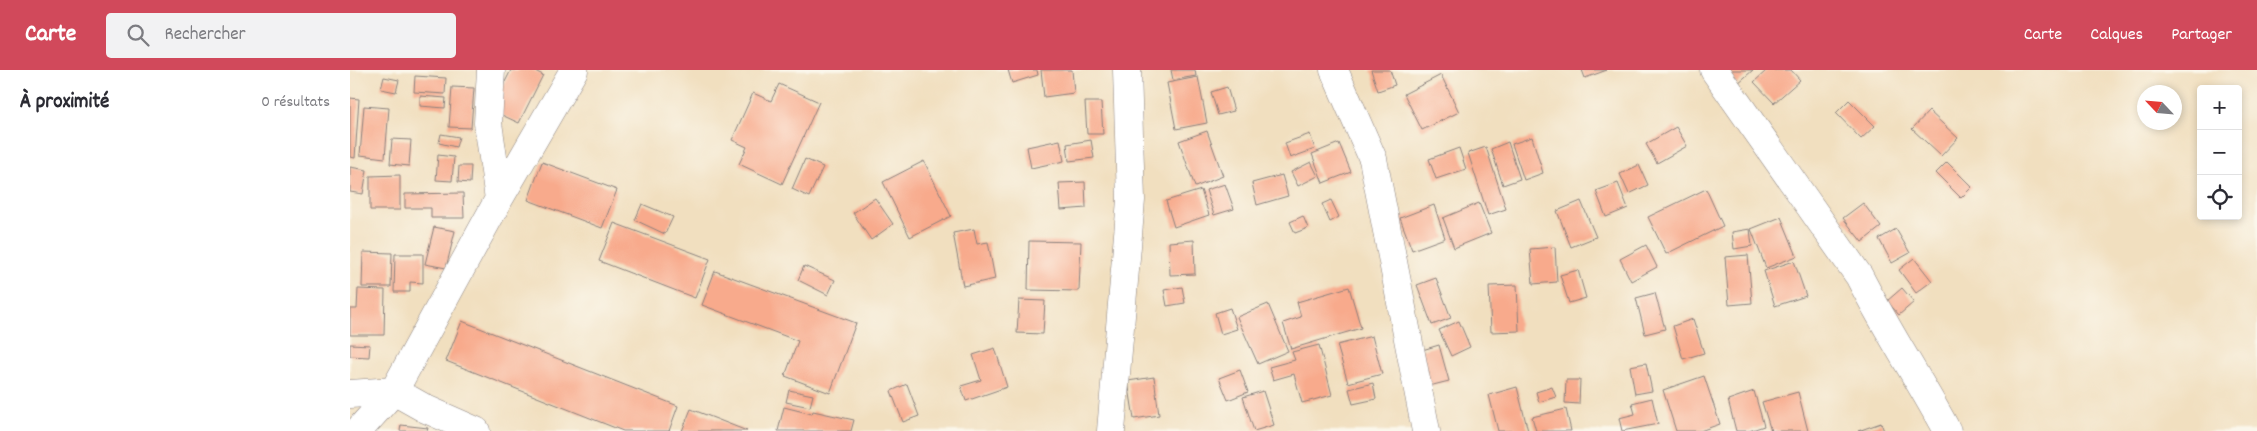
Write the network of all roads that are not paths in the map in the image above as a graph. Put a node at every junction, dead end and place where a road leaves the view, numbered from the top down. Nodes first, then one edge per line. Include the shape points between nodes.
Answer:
1 (491, 70) edge
2 (574, 70) edge
3 (1127, 70) edge
4 (1334, 70) edge
5 (1714, 70) edge
6 (499, 199) junction
7 (394, 391) junction
8 (350, 394) edge
9 (358, 431) edge
10 (476, 431) edge
11 (1111, 431) edge
12 (1426, 431) edge
13 (1948, 431) edge

1 - 6 street via 488,123
2 - 6 street
3 - 11 street via 1130,200
4 - 12 street via 1373,160
5 - 13 street via 1859,276
6 - 7 street
7 - 8 street
7 - 9 street
7 - 10 street

